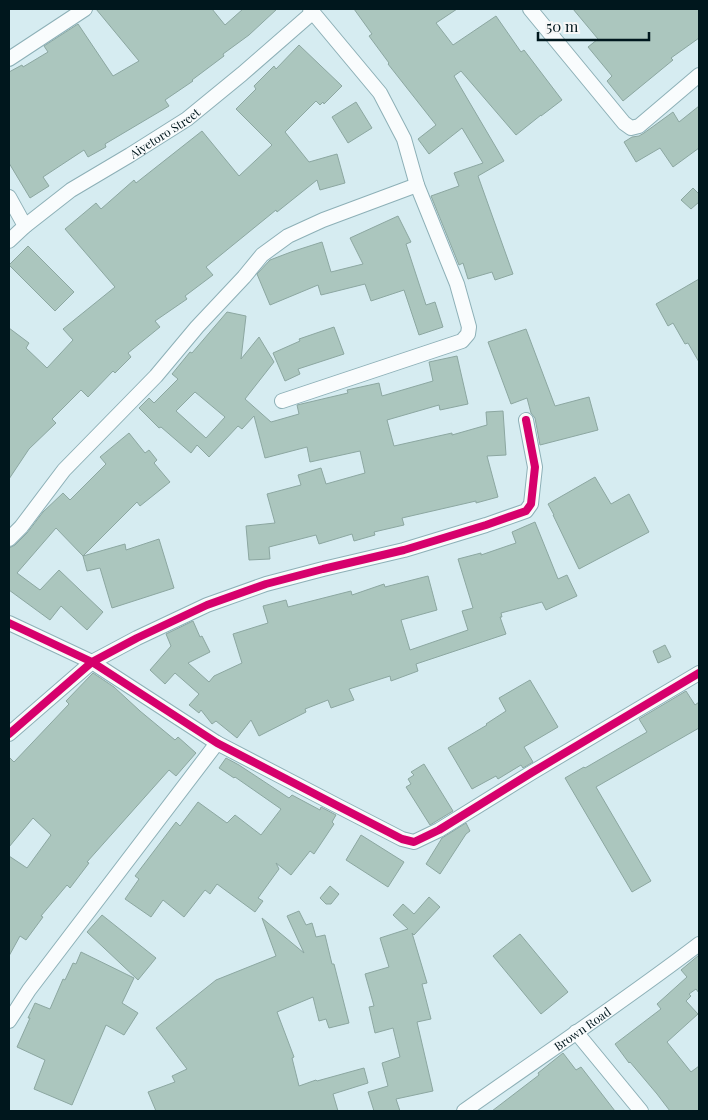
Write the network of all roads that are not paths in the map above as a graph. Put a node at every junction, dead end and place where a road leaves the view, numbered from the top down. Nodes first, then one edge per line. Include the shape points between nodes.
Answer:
1 (85, 9) edge
2 (530, 9) edge
3 (311, 11) edge
4 (9, 59) edge
5 (699, 75) edge
6 (417, 186) junction
7 (9, 197) edge
8 (25, 226) junction
9 (9, 241) edge
10 (282, 401) dead end
11 (526, 420) dead end
12 (9, 539) edge
13 (9, 623) edge
14 (92, 662) junction
15 (699, 673) edge
16 (9, 734) edge
17 (217, 742) junction
18 (699, 944) edge
19 (9, 1021) edge
20 (576, 1032) junction
21 (464, 1111) edge
22 (641, 1111) edge

1 - 4 street
2 - 5 street via 631,128 639,126
3 - 6 street via 380,94 404,139
3 - 8 street, Aiyetoro Street via 187,119 71,190
6 - 10 street via 457,284 468,334 462,341
6 - 12 street via 323,220 288,236 262,255 156,376 64,470
7 - 8 street
8 - 9 street, Aiyetoro Street
11 - 14 street via 535,466 531,504 526,511 404,550 266,584 206,605
13 - 14 street
14 - 16 street
14 - 17 street
15 - 17 street via 414,842
17 - 19 street
18 - 20 street, Brown Road
20 - 21 street, Brown Road
20 - 22 street

